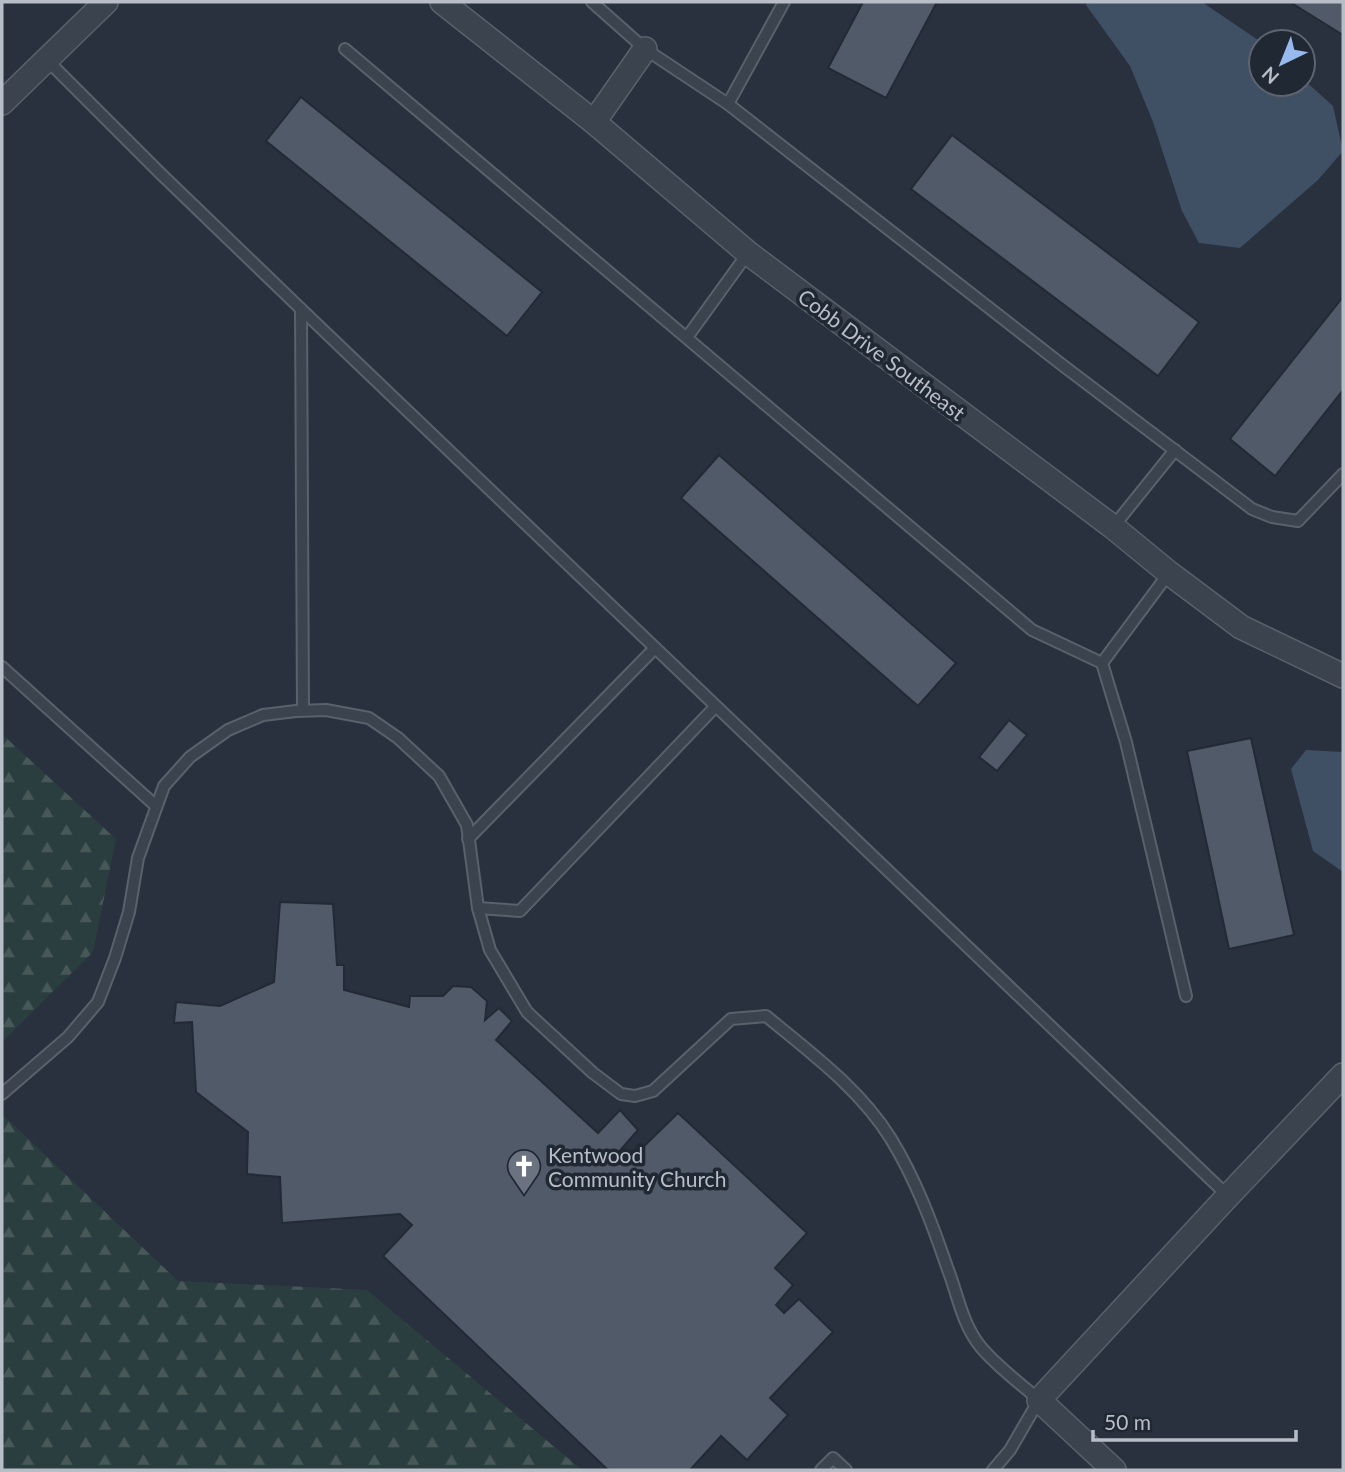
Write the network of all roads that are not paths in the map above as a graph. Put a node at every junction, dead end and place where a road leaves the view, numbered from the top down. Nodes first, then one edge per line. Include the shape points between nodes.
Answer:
1 (106, 2) edge
2 (442, 2) edge
3 (593, 2) edge
4 (785, 2) edge
5 (345, 49) dead end
6 (645, 49) junction
7 (46, 59) junction
8 (2, 103) edge
9 (728, 104) junction
10 (594, 122) junction
11 (748, 253) junction
12 (301, 309) junction
13 (688, 336) junction
14 (1175, 450) junction
15 (1343, 474) edge
16 (1113, 527) junction
17 (1169, 573) junction
18 (655, 648) junction
19 (1102, 663) junction
20 (2, 667) edge
21 (1343, 676) edge
22 (715, 708) junction
23 (303, 710) junction
24 (156, 806) junction
25 (468, 839) junction
26 (478, 908) junction
27 (1186, 996) dead end
28 (1343, 1075) edge
29 (2, 1094) edge
30 (1228, 1195) junction
31 (1039, 1400) junction
32 (821, 1470) edge
33 (846, 1470) edge
34 (993, 1470) edge
35 (1114, 1470) edge

1 - 7 street
2 - 10 street, Cobb Drive Southeast
3 - 6 lane
4 - 9 lane
5 - 13 lane
6 - 9 lane
6 - 10 street
7 - 8 street
7 - 12 lane
9 - 14 lane
10 - 11 street, Cobb Drive Southeast
11 - 13 lane
11 - 16 street, Cobb Drive Southeast
12 - 18 lane
12 - 23 lane
13 - 19 lane via 1032,630
14 - 15 lane via 1252,509 1298,521
14 - 16 lane
16 - 17 street, Cobb Drive Southeast
17 - 19 lane
17 - 21 street, Cobb Drive Southeast via 1241,627
18 - 22 lane
18 - 25 lane
19 - 27 lane via 1126,742
20 - 24 lane
22 - 26 lane via 520,911
22 - 30 lane
23 - 24 lane via 263,715 228,730 190,757 164,786
23 - 25 lane via 327,709 369,719 398,738 439,776 467,825
24 - 29 lane via 138,858 130,912 98,1002 68,1038
25 - 26 lane
26 - 31 lane via 490,950 527,1012 621,1094 653,1091 731,1019 766,1016 815,1056 873,1112 897,1149 914,1180 960,1307 979,1345
28 - 30 street
30 - 31 street
31 - 34 lane
31 - 35 street
32 - 33 lane via 832,1458

